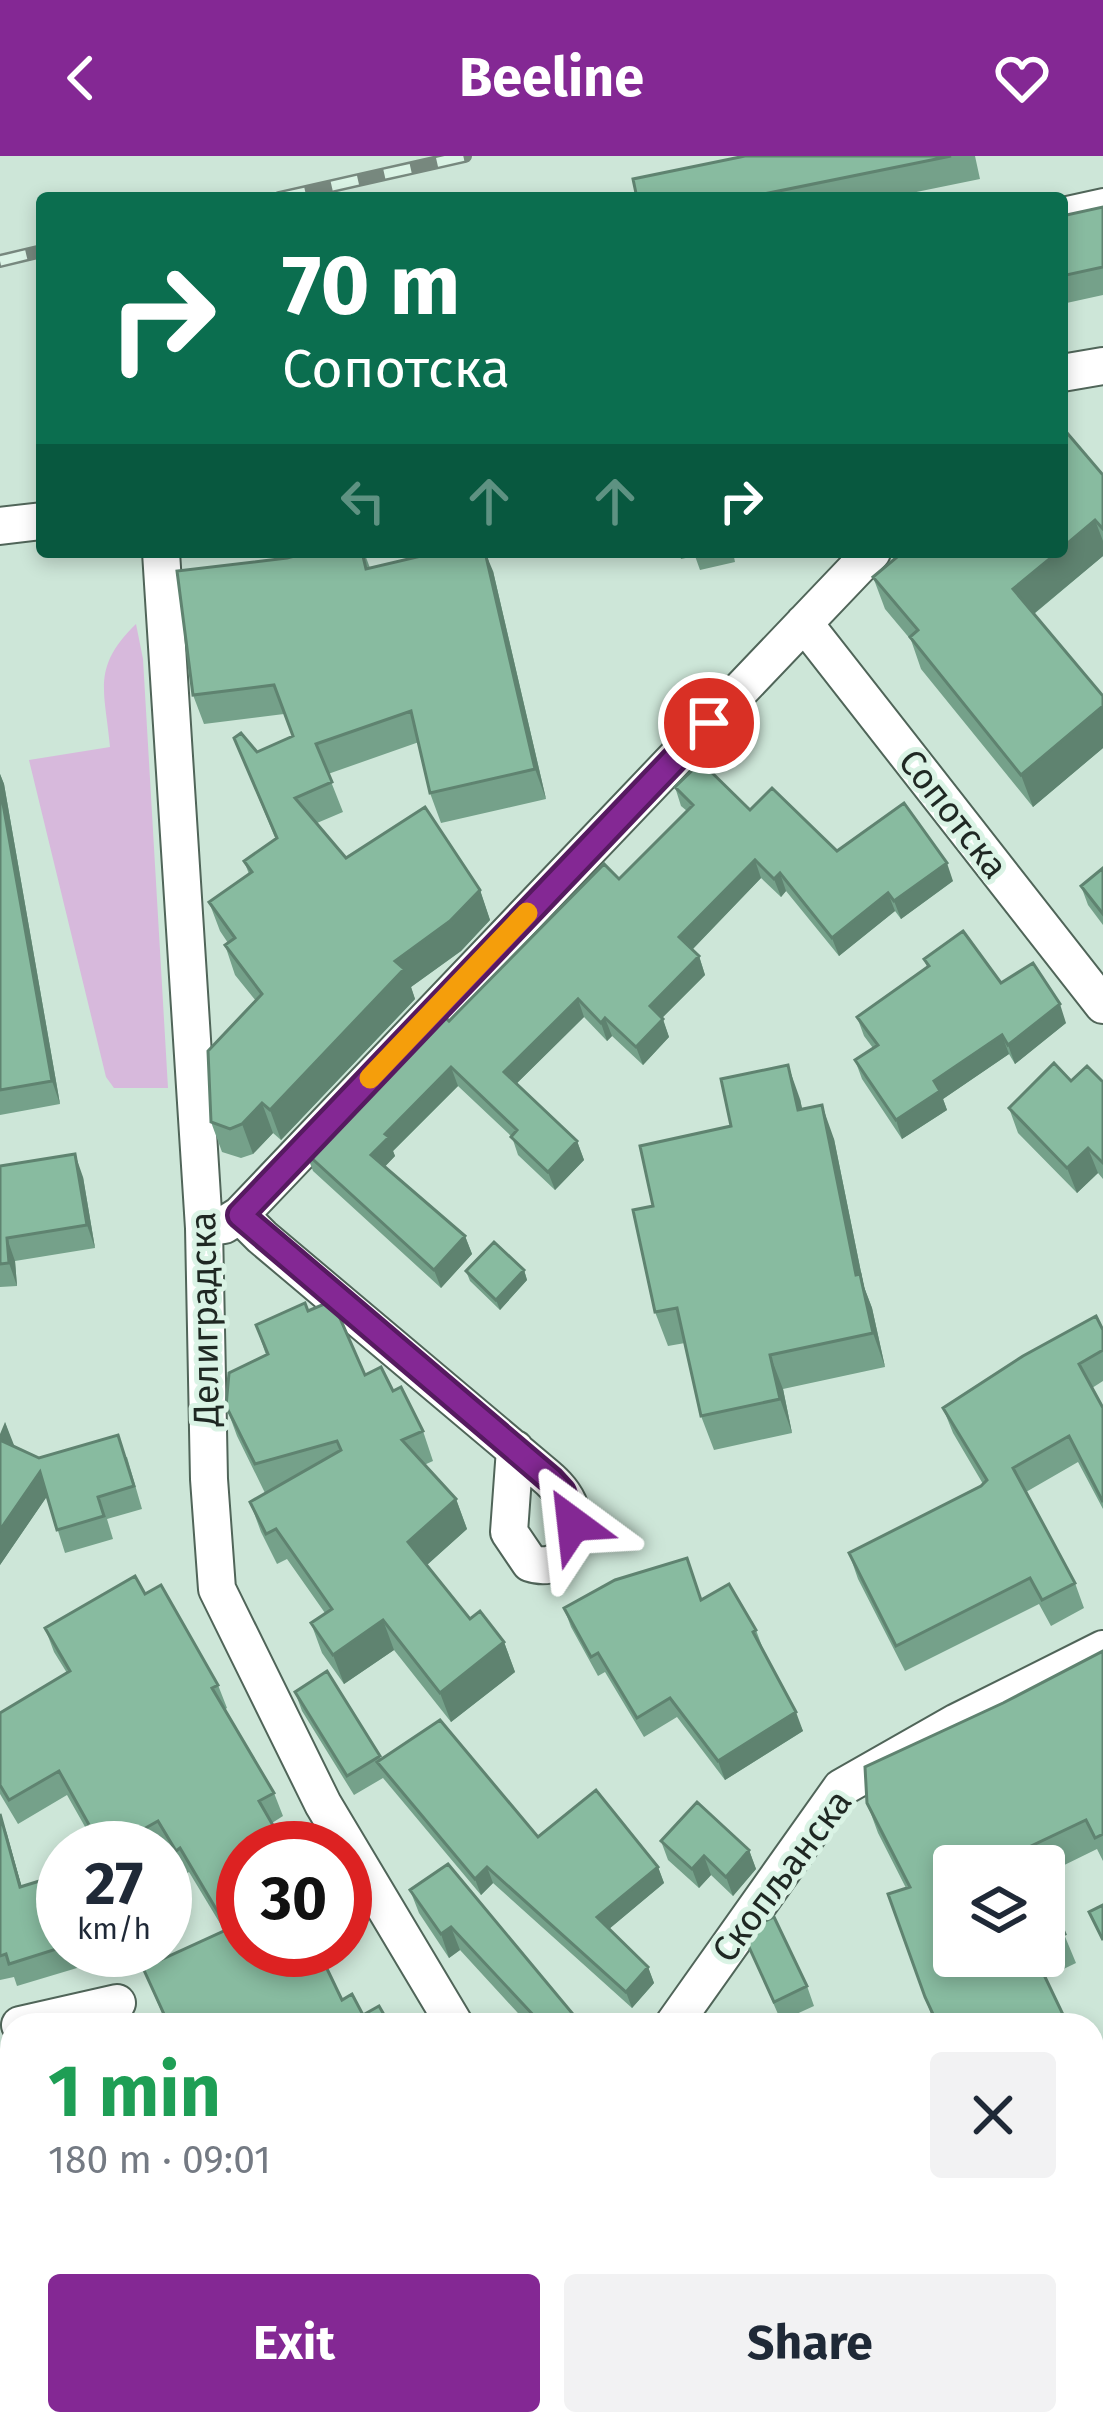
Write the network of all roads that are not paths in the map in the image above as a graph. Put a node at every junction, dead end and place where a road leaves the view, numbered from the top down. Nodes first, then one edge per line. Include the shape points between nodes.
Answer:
1 (1103, 198) edge
2 (1068, 206) edge
3 (1103, 366) edge
4 (1068, 372) edge
5 (36, 521) edge
6 (0, 526) edge
7 (161, 558) edge
8 (866, 558) edge
9 (803, 623) junction
10 (1103, 1005) edge
11 (240, 1215) junction
12 (204, 1228) junction
13 (515, 1450) dead end
14 (1103, 1649) edge
15 (117, 2002) dead end
16 (71, 2013) edge
17 (448, 2013) edge
18 (682, 2013) edge

1 - 2 lane
3 - 4 street
5 - 6 street
7 - 12 street, Делиградска
8 - 9 street
9 - 10 street, Сопотска
9 - 11 street
11 - 12 street
11 - 13 street
12 - 17 street, Делиградска via 217,1589 323,1804
14 - 18 street, Скопљанска via 841,1788
15 - 16 street

